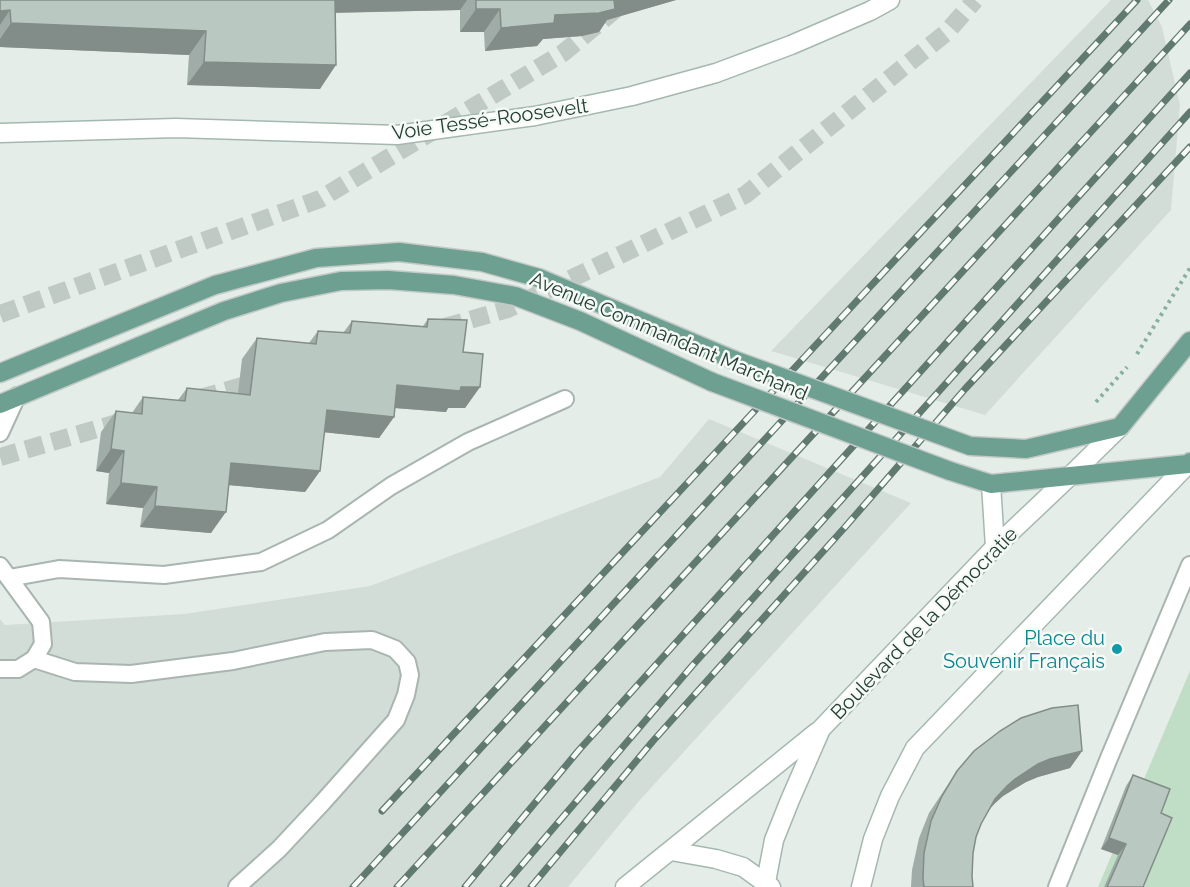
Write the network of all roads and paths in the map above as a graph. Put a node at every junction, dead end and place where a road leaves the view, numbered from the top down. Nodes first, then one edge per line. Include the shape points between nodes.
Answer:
1 (890, 0) edge
2 (0, 133) edge
3 (1190, 268) edge
4 (1190, 341) edge
5 (1136, 356) dead end
6 (1128, 364) dead end
7 (0, 374) edge
8 (17, 396) junction
9 (565, 399) dead end
10 (0, 404) edge
11 (1120, 427) junction
12 (0, 432) edge
13 (1062, 440) junction
14 (1189, 465) edge
15 (1071, 476) junction
16 (991, 484) junction
17 (995, 547) junction
18 (1190, 566) edge
19 (5, 572) edge
20 (34, 659) junction
21 (0, 669) edge
22 (821, 729) junction
23 (671, 851) junction
24 (767, 885) edge
25 (1060, 886) edge
26 (237, 887) edge
27 (625, 887) edge
28 (861, 887) edge

1 - 2 street, Voie Tessé-Roosevelt via 791,45 716,73 535,116 397,135 176,128
3 - 5 path
4 - 11 main road
6 - 13 path
7 - 13 main road, Avenue Commandant Marchand, bridge via 215,285 316,258 399,252 482,262 539,279 734,360 970,446 1026,449
8 - 10 main road, Avenue Commandant Marchand
8 - 12 lane
8 - 16 main road, Avenue Commandant Marchand, bridge via 224,311 281,293 341,281 454,285 515,296 580,321 712,382
9 - 19 lane via 468,442 391,486 328,530 261,562 164,575 59,569
11 - 13 main road, Avenue Commandant Marchand
11 - 15 street, Boulevard de la Démocratie
14 - 15 main road, Avenue Commandant Marchand
14 - 28 street via 915,748 873,839
15 - 16 main road, Avenue Commandant Marchand
15 - 17 street, Boulevard de la Démocratie
16 - 17 street
17 - 22 street, Boulevard de la Démocratie
18 - 25 lane via 1108,758
19 - 20 lane via 41,622 43,644
20 - 21 lane via 18,669
20 - 26 lane via 75,672 131,674 233,661 325,642 372,640 395,649 407,662 410,675 396,720 279,849
22 - 23 street
22 - 24 street, Boulevard de la Démocratie via 774,840
23 - 24 street via 743,867
23 - 27 street

